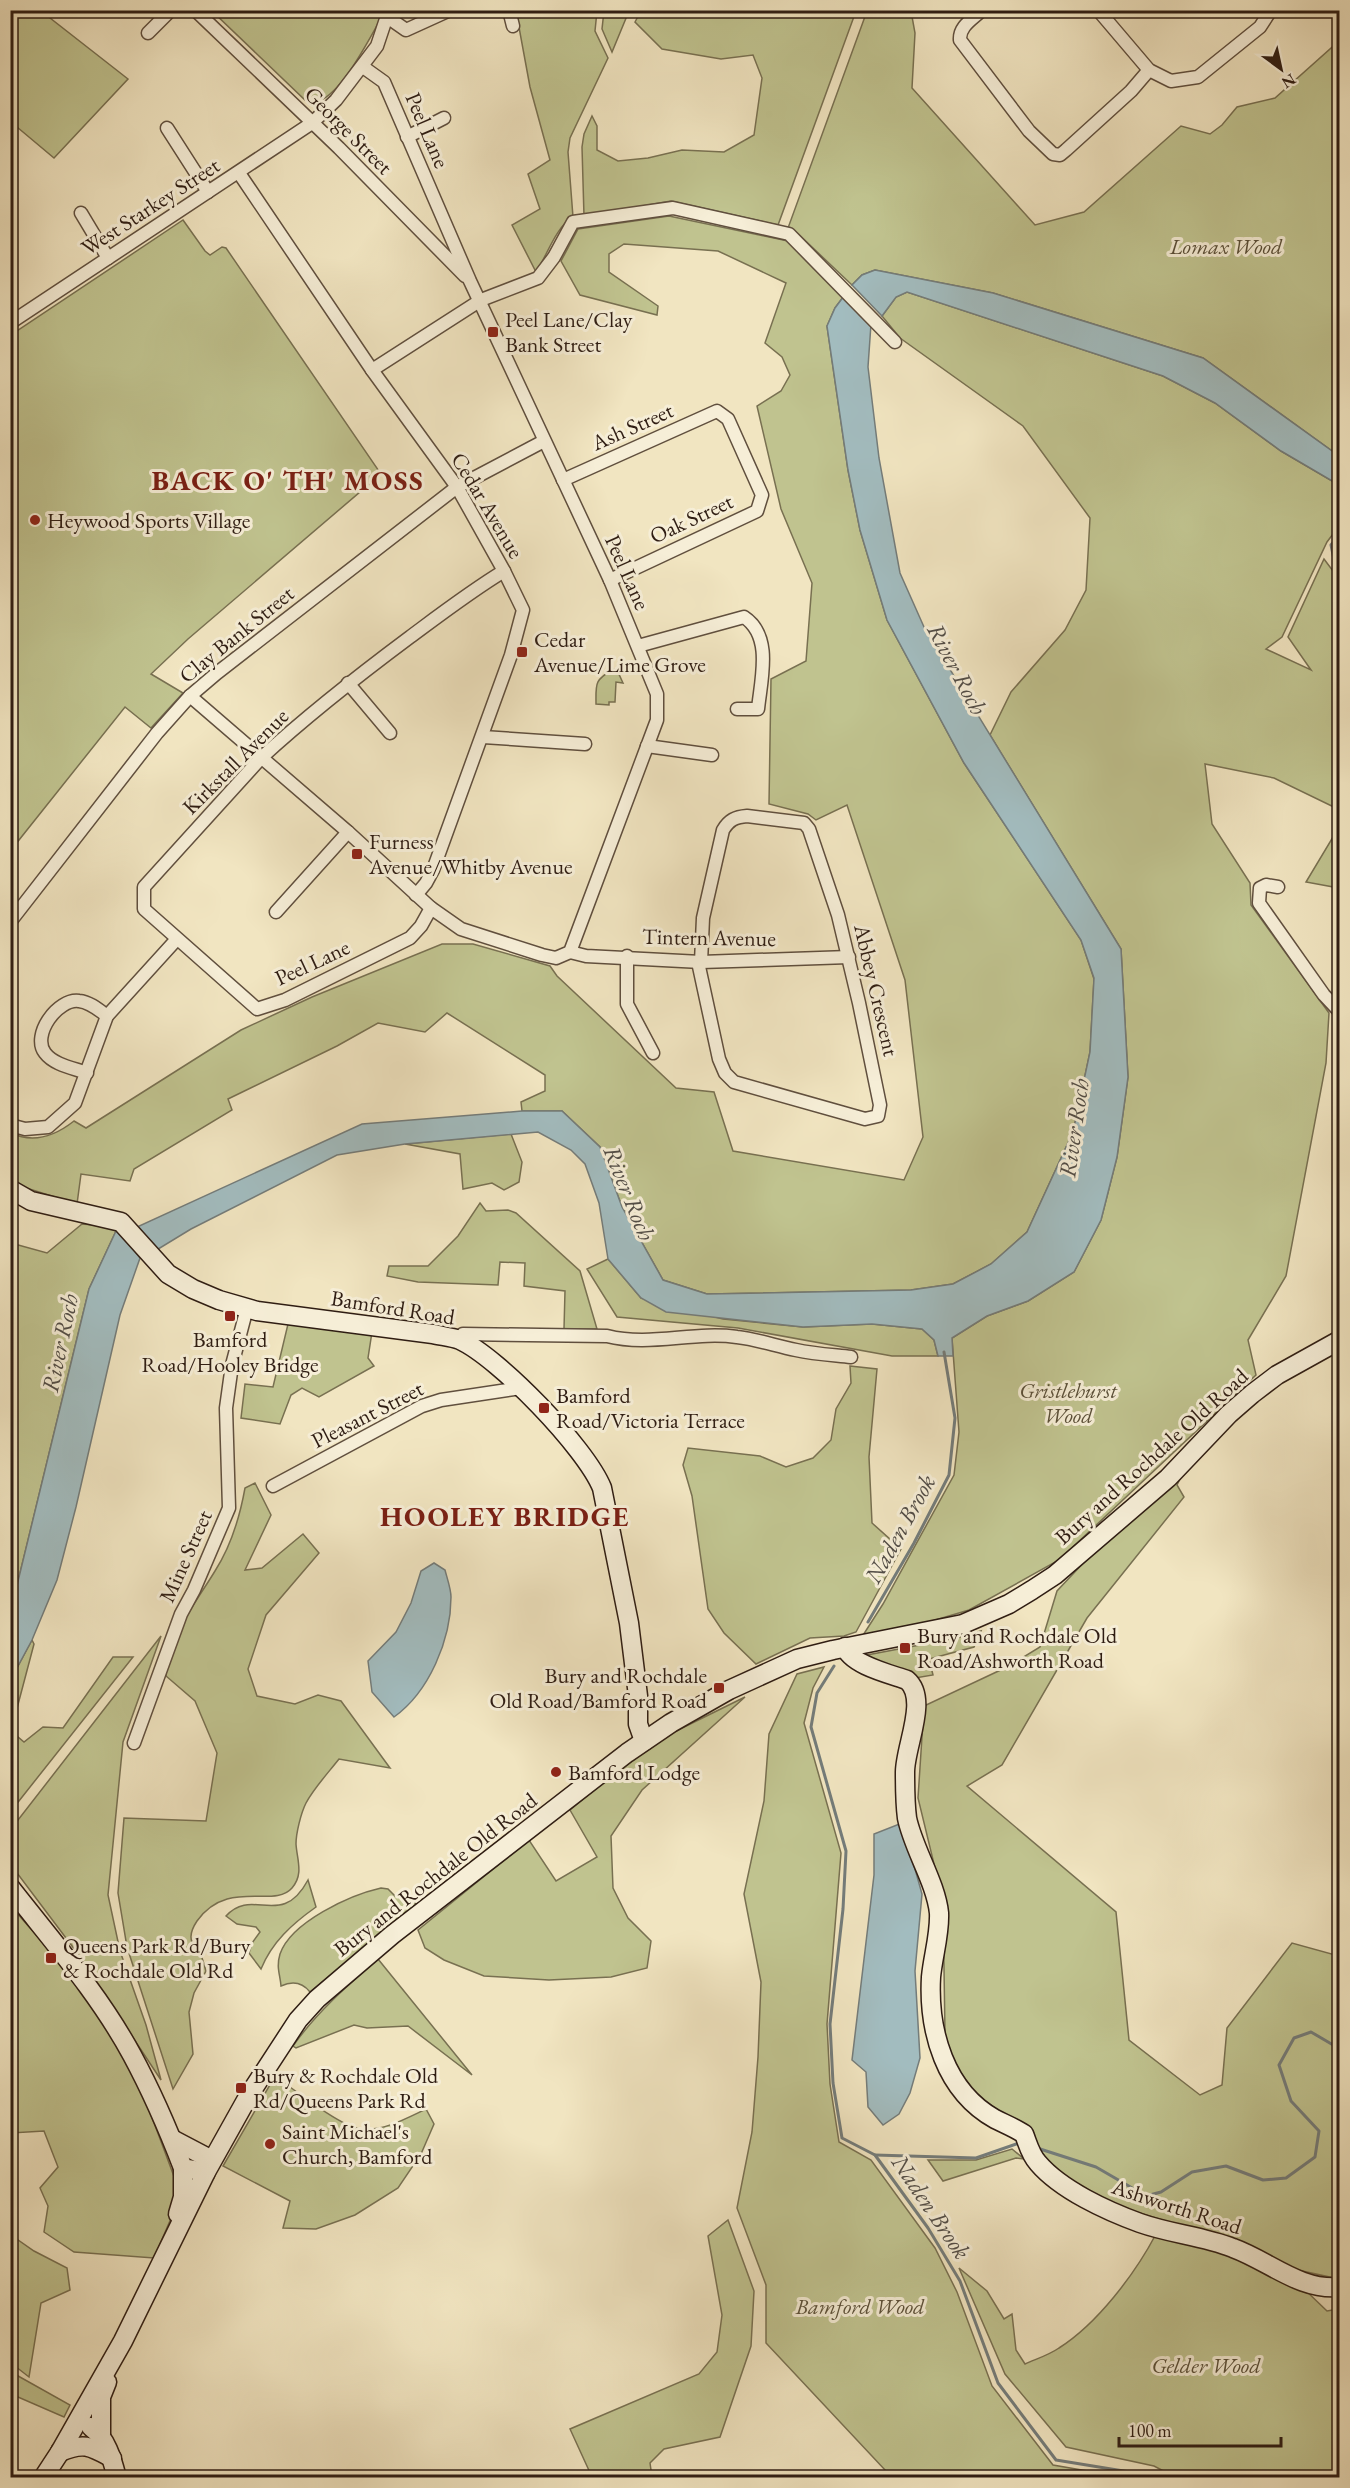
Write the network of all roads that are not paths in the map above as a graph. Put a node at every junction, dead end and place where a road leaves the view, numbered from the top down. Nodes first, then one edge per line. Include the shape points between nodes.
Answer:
1 (171, 10) edge
2 (195, 10) edge
3 (450, 10) edge
4 (509, 10) edge
5 (982, 10) edge
6 (1271, 10) edge
7 (1101, 11) edge
8 (388, 13) edge
9 (513, 26) dead end
10 (148, 33) dead end
11 (363, 67) junction
12 (1149, 70) junction
13 (444, 118) dead end
14 (312, 123) junction
15 (167, 128) dead end
16 (407, 137) junction
17 (238, 173) junction
18 (208, 192) junction
19 (81, 213) dead end
20 (108, 258) junction
21 (470, 282) junction
22 (481, 300) junction
23 (10, 323) edge
24 (895, 342) dead end
25 (372, 370) junction
26 (544, 441) junction
27 (563, 480) junction
28 (458, 488) junction
29 (757, 511) joint
30 (504, 571) junction
31 (610, 580) junction
32 (638, 646) junction
33 (348, 683) junction
34 (190, 696) junction
35 (737, 709) dead end
36 (390, 734) dead end
37 (483, 737) junction
38 (585, 744) dead end
39 (647, 746) junction
40 (712, 755) dead end
41 (261, 758) junction
42 (348, 832) junction
43 (1278, 887) dead end
44 (416, 895) junction
45 (431, 908) junction
46 (276, 912) dead end
47 (10, 922) edge
48 (176, 940) junction
49 (570, 952) junction
50 (627, 956) junction
51 (849, 957) junction
52 (700, 962) junction
53 (257, 1009) joint
54 (1340, 1012) edge
55 (107, 1016) junction
56 (653, 1053) dead end
57 (87, 1073) junction
58 (10, 1125) edge
59 (10, 1189) edge
60 (247, 1308) junction
61 (460, 1340) junction
62 (1340, 1340) edge
63 (851, 1358) dead end
64 (521, 1388) junction
65 (273, 1486) dead end
66 (845, 1647) junction
67 (638, 1696) junction
68 (660, 1729) junction
69 (644, 1741) junction
70 (134, 1743) dead end
71 (10, 1887) edge
72 (172, 2139) junction
73 (209, 2166) junction
74 (183, 2168) junction
75 (157, 2274) junction
76 (1340, 2287) edge
77 (123, 2341) junction
78 (75, 2425) junction
79 (101, 2434) junction
80 (60, 2452) junction
81 (112, 2458) junction
82 (43, 2478) edge
83 (117, 2478) edge

1 - 10 street
2 - 14 street, George Street
3 - 8 street via 406,30
4 - 9 street
5 - 12 street via 964,26 960,39 1029,131 1053,154 1066,150
6 - 12 street via 1260,27 1198,77 1171,81
7 - 12 street
8 - 11 street, West Starkey Street via 377,46
11 - 14 street, West Starkey Street
11 - 16 street, Peel Lane via 384,82
13 - 16 street
14 - 17 street, West Starkey Street
14 - 21 street, George Street
15 - 18 street
16 - 21 street, Peel Lane
17 - 18 street, West Starkey Street
17 - 25 street, Cedar Avenue
18 - 20 street, West Starkey Street
19 - 20 street
20 - 23 street, West Starkey Street
21 - 22 street, Peel Lane
22 - 24 street via 538,278 573,222 673,208 789,234
22 - 25 street
22 - 26 street, Peel Lane
25 - 28 street, Cedar Avenue
26 - 27 street, Peel Lane
26 - 28 street, Clay Bank Street
27 - 29 street, Ash Street via 717,411 728,419 762,495
27 - 31 street, Peel Lane
28 - 30 street, Cedar Avenue
28 - 34 street, Clay Bank Street
29 - 31 street, Oak Street
30 - 33 street, Kirkstall Avenue
30 - 37 street, Cedar Avenue via 523,610
31 - 32 street, Peel Lane
32 - 35 street via 744,617 752,622 764,649 758,708
32 - 39 street, Peel Lane via 657,694 657,720
33 - 36 street
33 - 41 street, Kirkstall Avenue
34 - 41 street
34 - 47 street, Clay Bank Street
37 - 38 street
37 - 44 street, Cedar Avenue via 433,870
39 - 40 street
39 - 49 street, Peel Lane
41 - 42 street
41 - 48 street, Kirkstall Avenue via 144,887 144,909
42 - 44 street
42 - 46 street
43 - 54 street via 1260,888 1259,903
44 - 45 street
45 - 49 street via 461,928 542,956 556,958
45 - 53 street, Peel Lane via 410,938 285,1000
48 - 53 street, Kirkstall Avenue
48 - 55 street
49 - 50 street, Tintern Avenue
50 - 52 street, Tintern Avenue
50 - 56 street via 627,1004
51 - 52 street, Tintern Avenue
51 - 52 street, Abbey Crescent via 809,829 798,820 747,816 730,820 723,830 704,916
51 - 52 street, Abbey Crescent via 880,1105 878,1116 872,1119 746,1087 729,1078 719,1059
55 - 57 street
55 - 57 street via 81,1000 72,1001 57,1010 43,1029 40,1038 45,1054
57 - 58 street via 75,1104 59,1120 37,1129
59 - 60 street, Bamford Road via 31,1201 121,1222 168,1274 193,1289
60 - 61 street, Bamford Road
60 - 70 street, Mine Street via 226,1408 229,1508 181,1614
61 - 63 street via 463,1334 607,1336 622,1340 712,1335
61 - 64 street, Bamford Road
62 - 66 street, Bury and Rochdale Old Road via 1277,1375 1252,1394 1168,1478 1055,1575 1032,1590 963,1623
64 - 65 street, Pleasant Street via 441,1400 422,1407
64 - 67 street, Bamford Road via 556,1423 598,1477 629,1623
66 - 68 street, Bury and Rochdale Old Road via 797,1659 729,1690
66 - 76 street, Ashworth Road via 856,1661 907,1680 916,1694 905,1770 908,1818 938,1909 931,1978 934,2029 944,2064 964,2092 995,2119 1024,2134 1038,2164 1099,2206 1141,2223 1207,2238 1301,2282 1324,2288
67 - 68 street, Bamford Road
67 - 69 street, Bamford Road via 638,1724
68 - 69 street, Bury and Rochdale Old Road
69 - 73 street, Bury and Rochdale Old Road via 392,1935 317,1999 279,2048
71 - 72 street via 84,1981 131,2053
72 - 73 street
72 - 74 street
73 - 74 street
73 - 75 street, Bury and Rochdale Old Road
74 - 75 street, Bury and Rochdale Old Road via 183,2197
75 - 77 street, Bury and Rochdale Old Road
77 - 78 street, Bury and Rochdale Old Road
77 - 79 street via 101,2397
78 - 79 street via 90,2426
78 - 80 street, Bury and Rochdale Old Road
78 - 81 street
79 - 81 street
80 - 81 street via 85,2446
80 - 82 street, Bury and Rochdale Old Road
81 - 83 street

